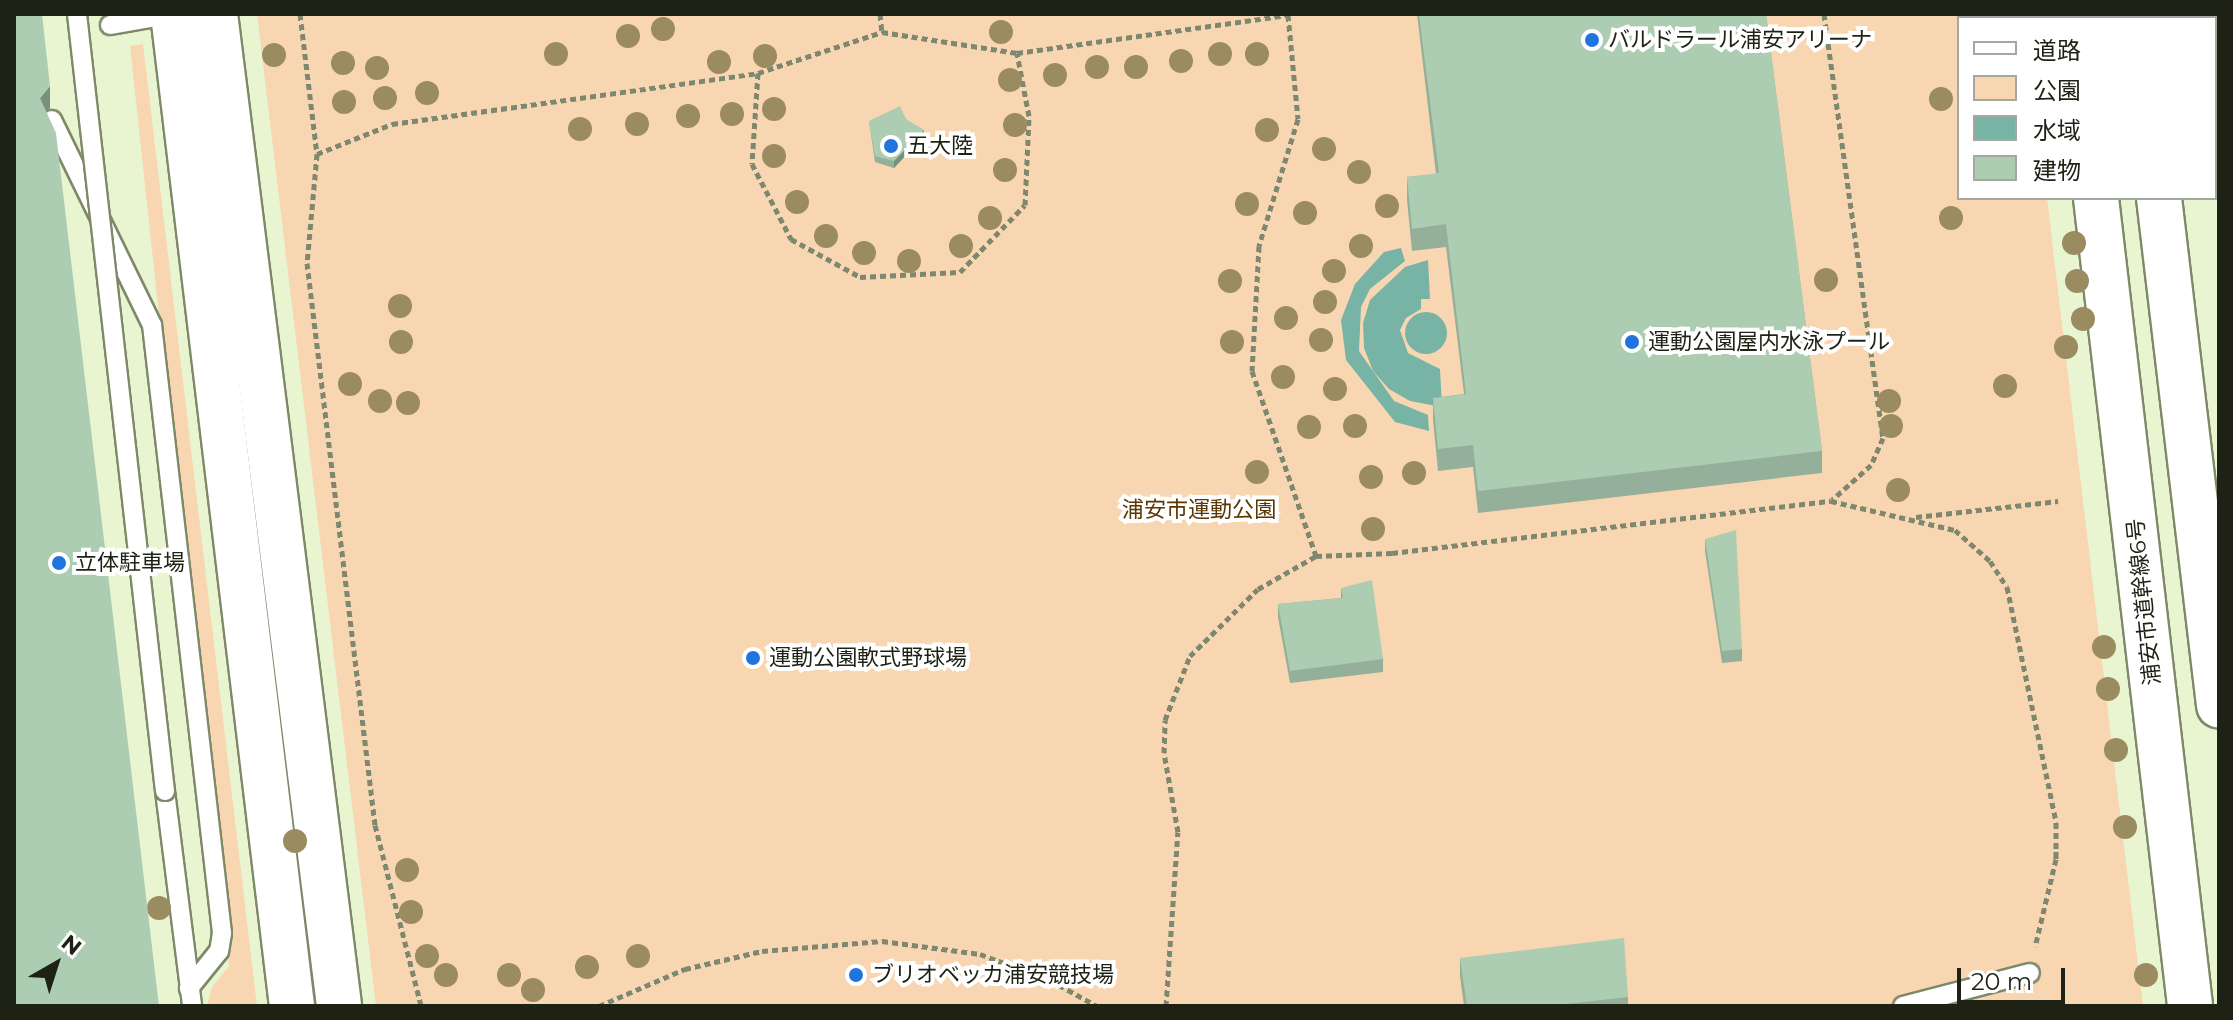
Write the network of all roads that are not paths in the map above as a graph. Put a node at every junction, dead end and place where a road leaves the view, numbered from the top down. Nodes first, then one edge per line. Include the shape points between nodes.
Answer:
1 (77, 14) edge
2 (173, 14) edge
3 (215, 14) edge
4 (110, 25) dead end
5 (52, 120) edge
6 (2096, 200) edge
7 (2159, 200) edge
8 (2206, 481) edge
9 (2131, 490) junction
10 (2219, 705) edge
11 (2030, 973) road end
12 (191, 997) edge
13 (292, 1006) edge
14 (339, 1006) edge
15 (1903, 1006) edge
16 (2190, 1006) edge

1 - 12 lane, bridge
2 - 4 lane
2 - 13 street
3 - 14 street
5 - 12 lane via 152,325 222,933 219,951
6 - 9 street, 浦安市道幹線6号
7 - 8 street
8 - 9 street
8 - 10 street
9 - 16 street, 浦安市道幹線6号
11 - 15 lane

